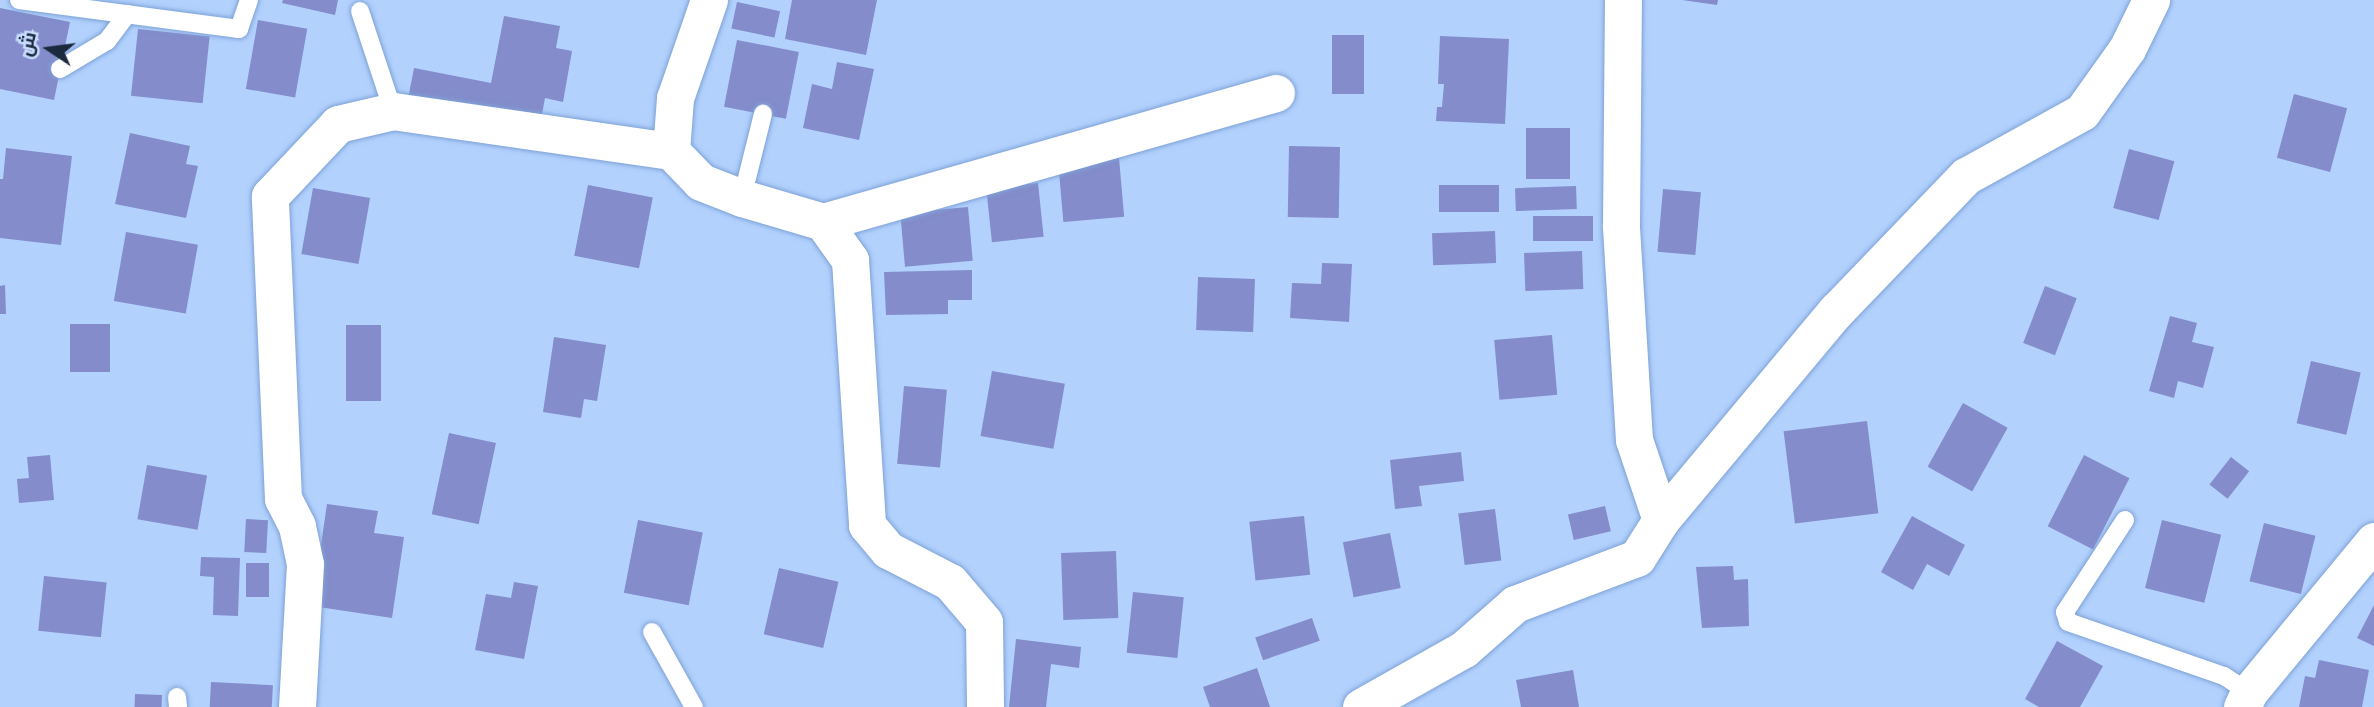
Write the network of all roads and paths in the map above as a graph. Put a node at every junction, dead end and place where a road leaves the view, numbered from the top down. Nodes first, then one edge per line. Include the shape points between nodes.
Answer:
1 (19, 0) edge
2 (249, 0) edge
3 (709, 0) edge
4 (1623, 0) edge
5 (2151, 0) edge
6 (360, 11) dead end
7 (127, 14) junction
8 (60, 69) dead end
9 (1276, 93) dead end
10 (393, 111) junction
11 (763, 114) dead end
12 (671, 151) junction
13 (742, 198) junction
14 (823, 222) junction
15 (1661, 520) junction
16 (2125, 520) dead end
17 (2374, 541) edge
18 (652, 632) dead end
19 (2245, 700) edge
20 (297, 707) edge
21 (694, 707) edge
22 (985, 707) edge
23 (1361, 707) edge

1 - 7 lane
2 - 7 lane via 239,29
3 - 12 street via 675,98
4 - 15 street via 1621,225 1634,440
5 - 15 street via 2127,48 2082,112 1966,176 1836,311
6 - 10 lane
7 - 8 lane via 107,41
9 - 14 street
10 - 12 street
10 - 20 street via 338,124 270,196 284,499 297,526 305,565
11 - 13 lane
12 - 13 street via 701,182
13 - 14 street
14 - 22 street via 850,260 867,525 888,550 950,582 984,622
15 - 23 street via 1637,558 1515,604 1464,649
16 - 19 lane via 2065,612 2068,622 2224,676
17 - 19 street
18 - 21 lane

